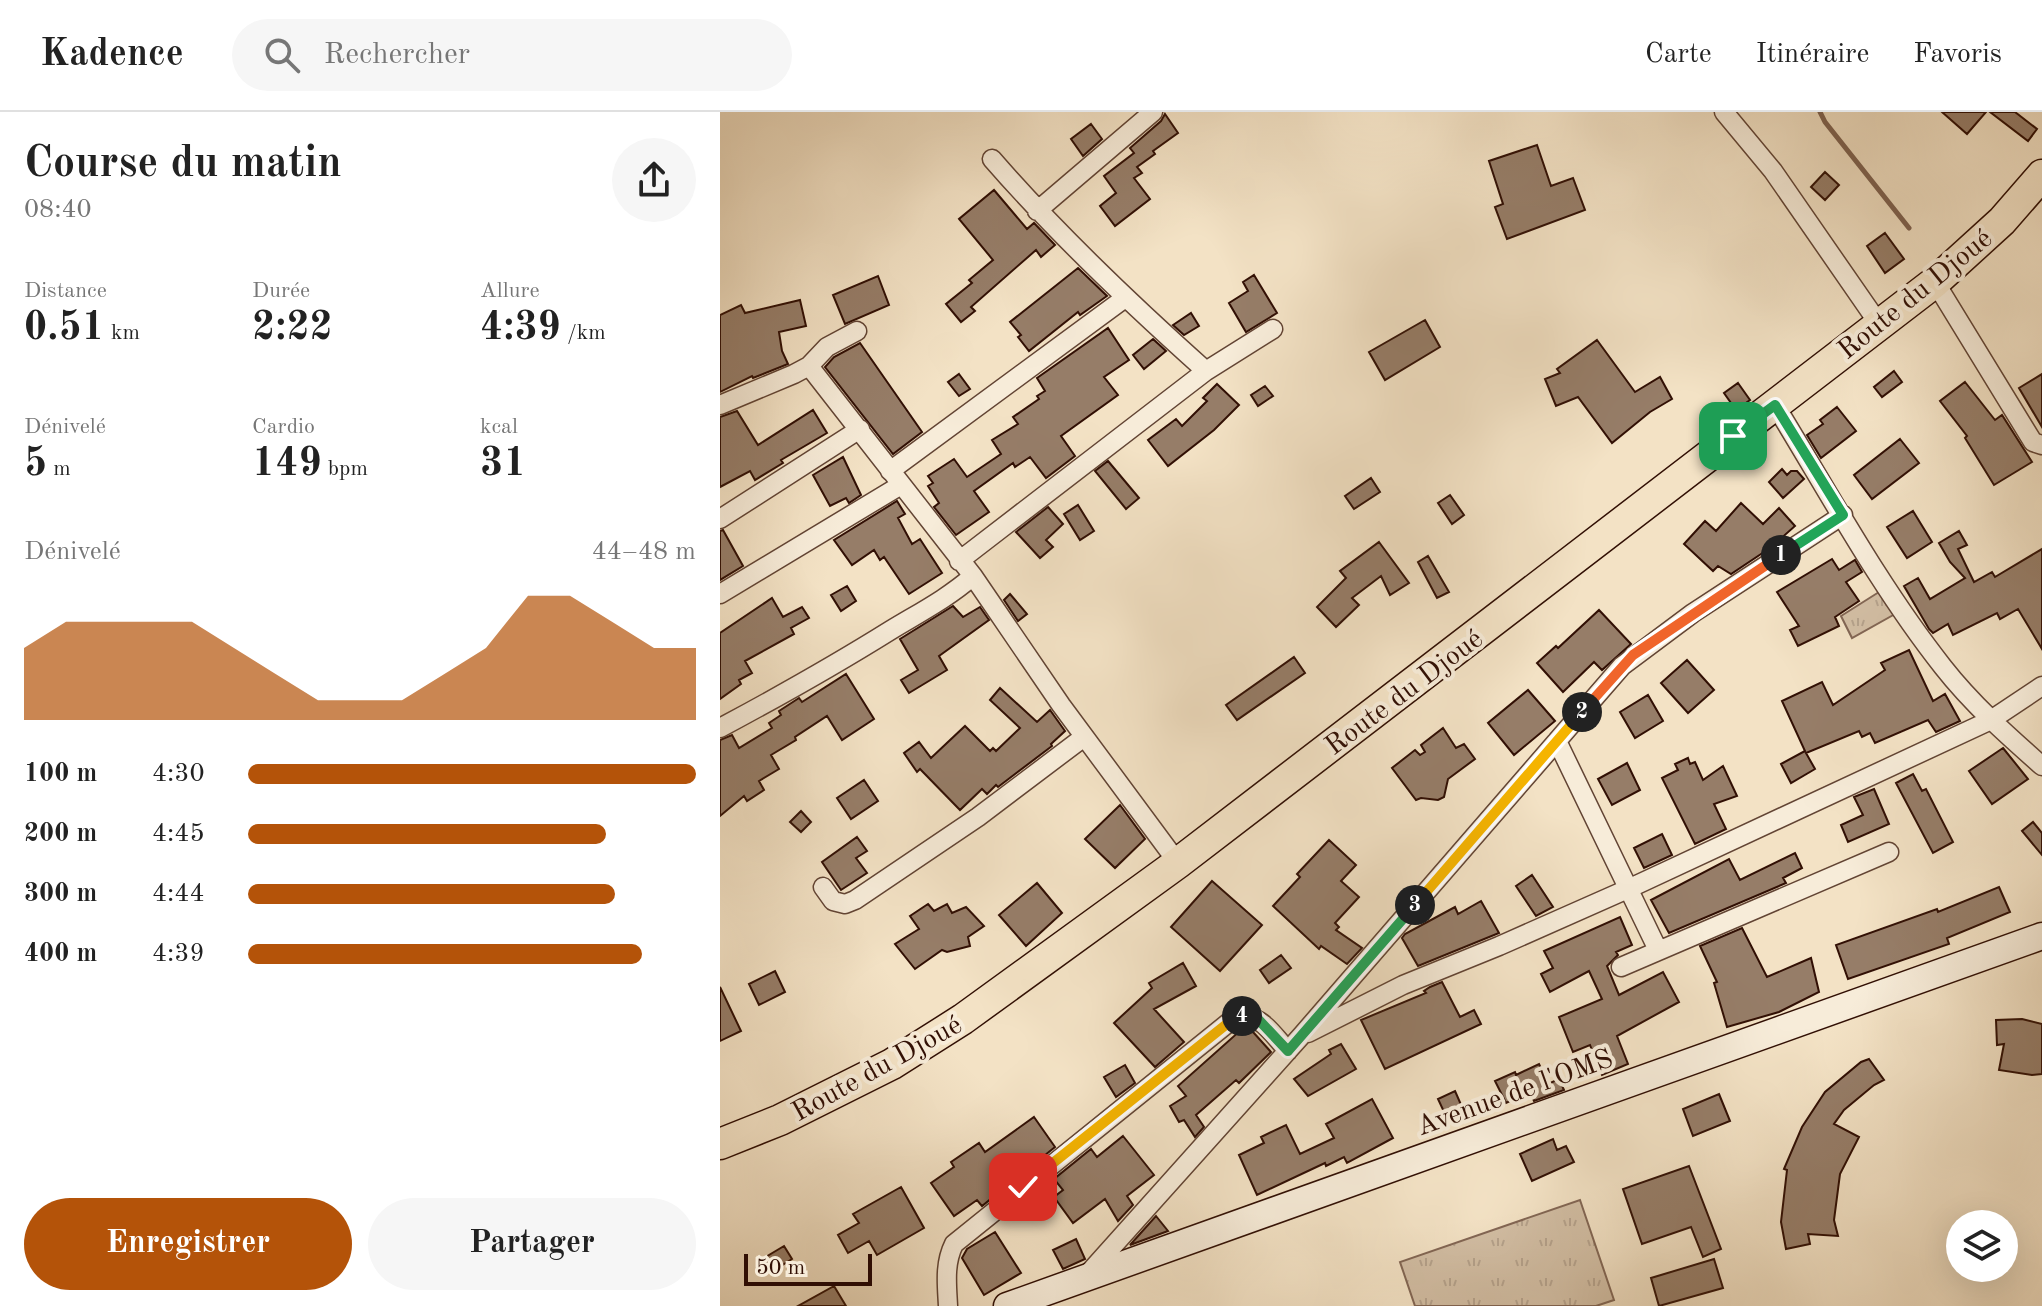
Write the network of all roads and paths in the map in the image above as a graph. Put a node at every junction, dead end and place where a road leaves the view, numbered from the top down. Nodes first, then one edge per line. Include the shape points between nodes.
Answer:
1 (1153, 112) edge
2 (1724, 112) edge
3 (992, 159) dead end
4 (2042, 175) edge
5 (1037, 211) junction
6 (1935, 282) junction
7 (1125, 298) junction
8 (1879, 324) junction
9 (1273, 329) dead end
10 (857, 331) dead end
11 (809, 366) junction
12 (1206, 371) junction
13 (720, 405) edge
14 (1775, 405) junction
15 (860, 429) junction
16 (2042, 445) edge
17 (895, 478) junction
18 (1843, 515) junction
19 (720, 519) edge
20 (959, 561) junction
21 (973, 576) junction
22 (720, 594) edge
23 (2042, 686) edge
24 (1991, 720) junction
25 (720, 728) edge
26 (1084, 737) junction
27 (1557, 741) junction
28 (2042, 766) edge
29 (1889, 852) dead end
30 (1178, 863) junction
31 (823, 887) dead end
32 (1630, 888) junction
33 (2042, 936) edge
34 (1658, 950) junction
35 (1621, 967) dead end
36 (1302, 1035) junction
37 (1288, 1051) junction
38 (720, 1144) edge
39 (1083, 1280) junction
40 (948, 1306) edge
41 (1007, 1306) edge

1 - 5 street
2 - 8 street via 1773,171
3 - 5 street
4 - 6 main road, Route du Djoué via 2002,221
5 - 7 street
6 - 8 main road, Route du Djoué
6 - 16 street via 2033,442
7 - 12 street
7 - 17 street
8 - 14 main road, Route du Djoué
9 - 12 street
10 - 11 street via 827,347
11 - 13 street
11 - 15 street
12 - 20 street
14 - 18 street
14 - 30 main road, Route du Djoué
15 - 17 street
15 - 19 street
17 - 20 street
17 - 22 street
18 - 24 street via 1906,619
18 - 27 street via 1633,655
20 - 21 street
21 - 25 street via 953,594
21 - 26 street
23 - 24 street
24 - 28 street
24 - 32 street
26 - 30 street
26 - 31 street via 855,900 833,901
27 - 32 street
27 - 36 street
29 - 34 street
30 - 38 main road, Route du Djoué via 963,1019 892,1064
32 - 34 street
32 - 36 street via 1403,985
33 - 39 street, Avenue de l'OMS
34 - 35 street
36 - 37 street
37 - 39 street
37 - 40 street via 1256,1017 1233,1019 954,1244 948,1262
39 - 41 street, Avenue de l'OMS

